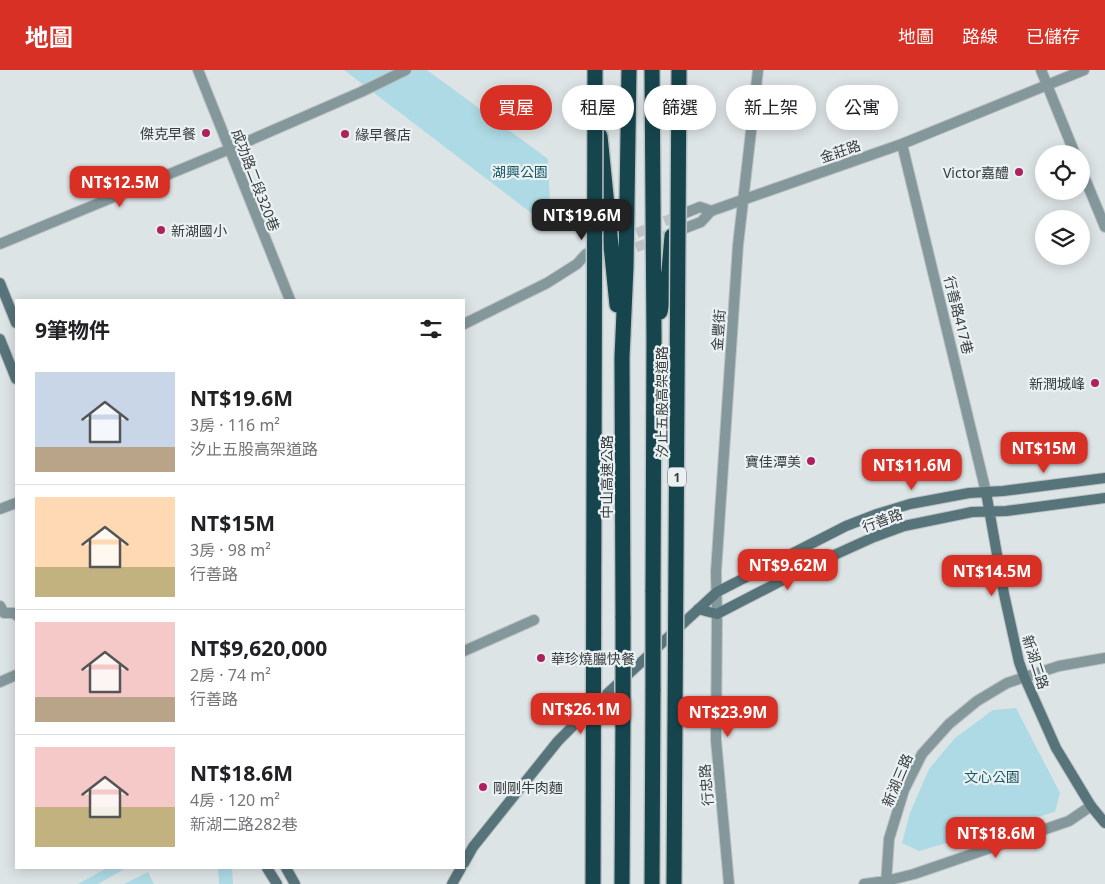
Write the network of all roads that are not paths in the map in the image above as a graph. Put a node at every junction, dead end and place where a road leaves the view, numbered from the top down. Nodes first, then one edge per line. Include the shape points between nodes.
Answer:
1 (198, 70) edge
2 (406, 70) edge
3 (595, 70) edge
4 (629, 70) edge
5 (652, 70) edge
6 (678, 70) edge
7 (687, 70) edge
8 (758, 70) edge
9 (1041, 70) edge
10 (1084, 70) edge
11 (1047, 86) junction
12 (902, 144) junction
13 (1071, 145) edge
14 (230, 149) junction
15 (1090, 191) edge
16 (744, 199) junction
17 (711, 211) junction
18 (675, 217) tunnel mouth
19 (1105, 227) edge
20 (675, 232) tunnel mouth
21 (0, 244) edge
22 (607, 245) dead end
23 (607, 259) dead end
24 (577, 264) junction
25 (0, 283) edge
26 (290, 299) edge
27 (15, 320) edge
28 (465, 324) edge
29 (654, 338) junction
30 (0, 339) edge
31 (622, 358) junction
32 (15, 376) edge
33 (1105, 478) edge
34 (986, 492) junction
35 (1105, 498) edge
36 (15, 503) edge
37 (0, 509) edge
38 (989, 511) junction
39 (717, 592) junction
40 (0, 606) edge
41 (698, 609) junction
42 (15, 613) edge
43 (717, 614) junction
44 (534, 620) dead end
45 (466, 650) edge
46 (1105, 658) edge
47 (15, 675) edge
48 (1024, 676) junction
49 (0, 682) edge
50 (1091, 806) junction
51 (1105, 824) edge
52 (465, 861) edge
53 (268, 869) edge
54 (287, 869) edge
55 (460, 869) edge
56 (886, 883) edge
57 (277, 884) edge
58 (295, 884) edge
59 (452, 884) edge
60 (593, 884) edge
61 (622, 884) edge
62 (652, 884) edge
63 (674, 884) edge
64 (729, 884) edge
65 (864, 884) edge

1 - 14 street, 成功路二段320巷
2 - 14 street
3 - 31 highway
3 - 60 highway, bridge
4 - 31 highway, 中山高速公路
5 - 29 highway, 1
6 - 63 highway, 汐止五股高架道路 / 1, bridge
7 - 29 highway via 669,271
8 - 16 street, 金豐街
9 - 11 street
10 - 11 street, 金莊路
11 - 12 street, 金莊路
11 - 13 street
12 - 16 street, 金莊路
12 - 34 street, 行善路417巷
14 - 21 street
14 - 26 street, 成功路二段320巷
15 - 19 street
16 - 17 street, 金莊路
16 - 39 street, 金豐街 via 736,265
17 - 18 street via 700,207
17 - 20 street via 701,222
22 - 24 street via 586,254
23 - 24 street via 589,266
24 - 28 street via 547,284
25 - 27 street
29 - 62 highway, 1, bridge
30 - 32 street
31 - 61 highway, 中山高速公路, bridge
33 - 34 street, 行善路
34 - 38 street, 新湖二路
34 - 39 street, 行善路 via 910,504 877,514 846,526
35 - 38 street, 行善路
36 - 37 street
38 - 43 street, 行善路 via 904,526 874,537
38 - 48 street, 新湖二路 via 1006,604
39 - 41 street, 行善路
39 - 43 street, 行忠路
40 - 42 street via 4,614
41 - 43 street
41 - 52 street, 行善路 via 558,740
43 - 64 street, 行忠路 via 716,740
44 - 45 street
46 - 48 street, 新湖三路 via 1074,662
47 - 49 street
48 - 50 street, 新湖二路 via 1056,748
48 - 56 street, 新湖三路 via 977,701 949,724 922,754 904,790 889,839
50 - 51 street, 新湖二路
50 - 56 street via 1069,821
53 - 57 street
54 - 58 street
55 - 59 street
56 - 65 street

